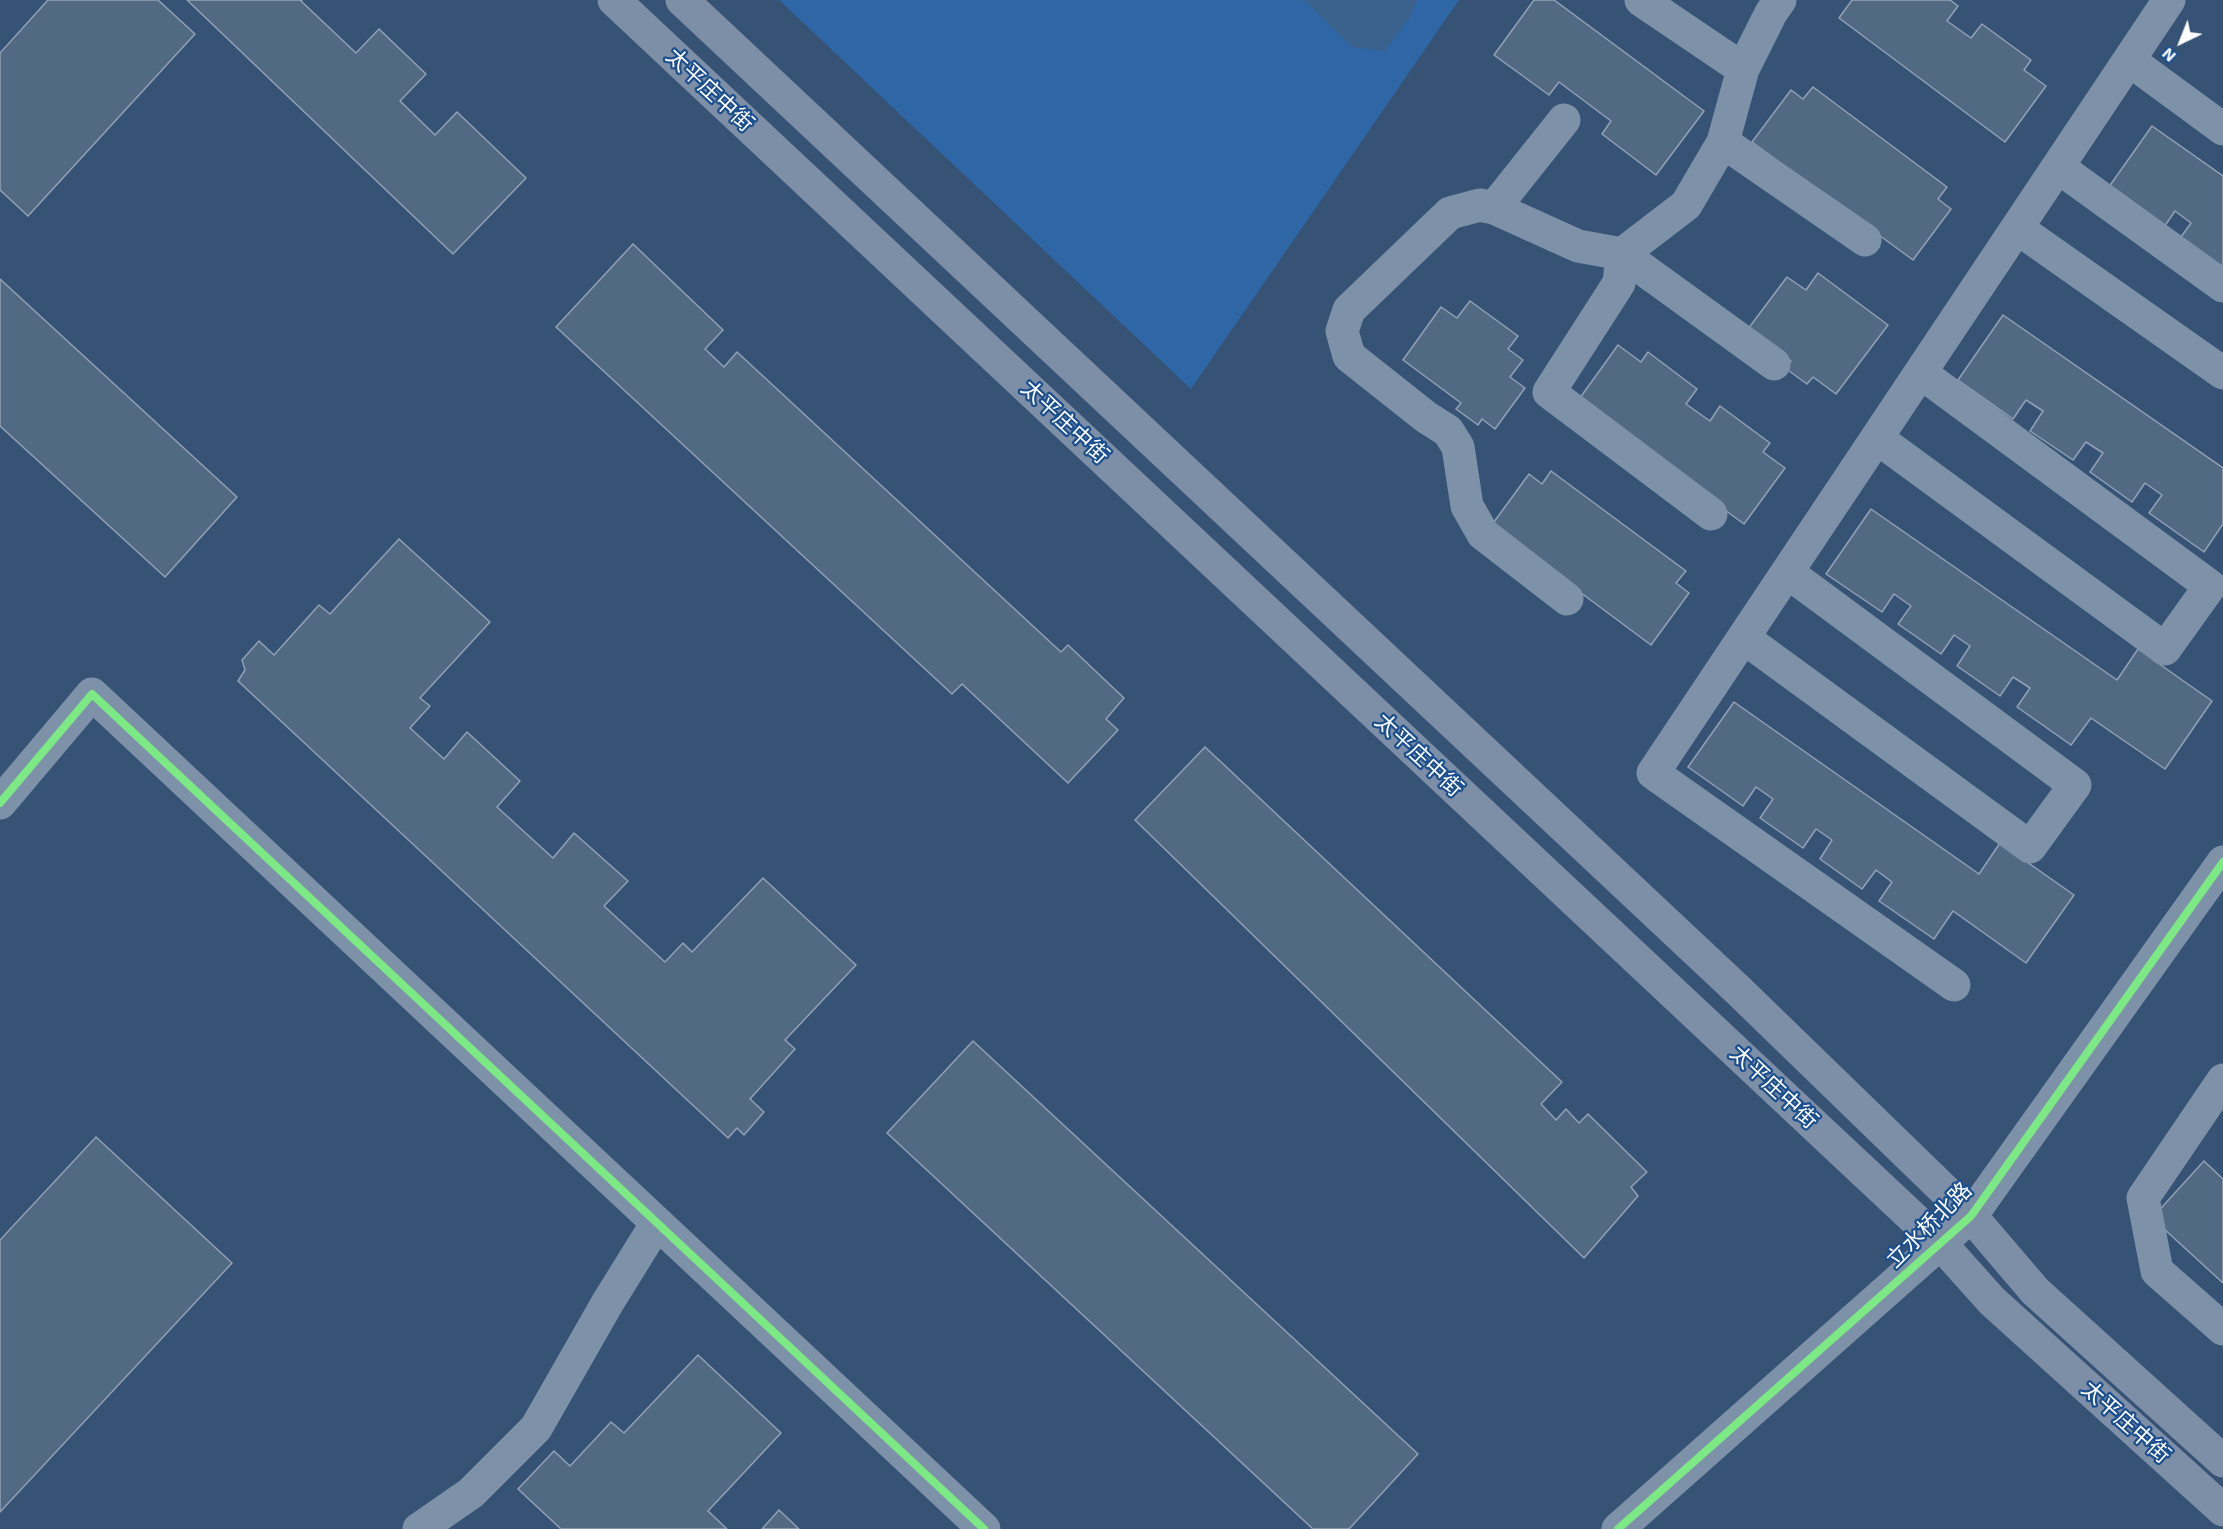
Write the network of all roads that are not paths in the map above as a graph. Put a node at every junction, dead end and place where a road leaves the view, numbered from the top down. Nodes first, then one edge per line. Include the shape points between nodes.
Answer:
1 (614, 0) edge
2 (682, 0) edge
3 (1641, 0) edge
4 (1780, 0) edge
5 (2169, 0) edge
6 (2129, 60) junction
7 (1743, 69) junction
8 (1564, 120) dead end
9 (2223, 129) edge
10 (1724, 141) junction
11 (2058, 167) junction
12 (1494, 208) junction
13 (2017, 228) junction
14 (1865, 240) dead end
15 (1622, 254) junction
16 (2223, 286) edge
17 (1774, 364) dead end
18 (1921, 373) junction
19 (2223, 373) edge
20 (1877, 438) junction
21 (1711, 514) dead end
22 (1787, 572) junction
23 (1567, 599) dead end
24 (1744, 638) junction
25 (0, 803) edge
26 (2223, 862) edge
27 (1954, 985) dead end
28 (2223, 1080) edge
29 (1971, 1216) junction
30 (657, 1223) junction
31 (1941, 1244) junction
32 (2223, 1329) edge
33 (2223, 1461) edge
34 (2223, 1510) edge
35 (419, 1529) edge
36 (984, 1529) edge
37 (1618, 1529) edge

1 - 31 main road, 太平庄中街
2 - 29 main road, 太平庄中街 via 1721,974
3 - 7 street
4 - 7 street
5 - 6 street
6 - 9 street
6 - 11 street
7 - 10 street
8 - 12 street
10 - 14 street
10 - 15 street via 1686,205
11 - 13 street
11 - 16 street
12 - 15 street via 1578,246
12 - 23 street via 1480,205 1450,213 1349,310 1342,331 1348,356 1448,431 1458,447 1467,506 1483,534
13 - 18 street
13 - 19 street
15 - 17 street
15 - 21 street via 1618,283 1549,392
18 - 20 street
18 - 20 street via 2210,586 2164,649
20 - 22 street
22 - 24 street
22 - 24 street via 2076,785 2030,847
24 - 27 street via 1653,773
25 - 30 street via 92,694
26 - 29 street, 立水桥北路
28 - 32 street via 2143,1198 2157,1271
29 - 31 street, 立水桥北路
29 - 33 main road, 太平庄中街 via 2035,1291
30 - 35 street via 536,1428 471,1493
30 - 36 street
31 - 34 main road, 太平庄中街 via 1992,1301
31 - 37 street, 立水桥北路

